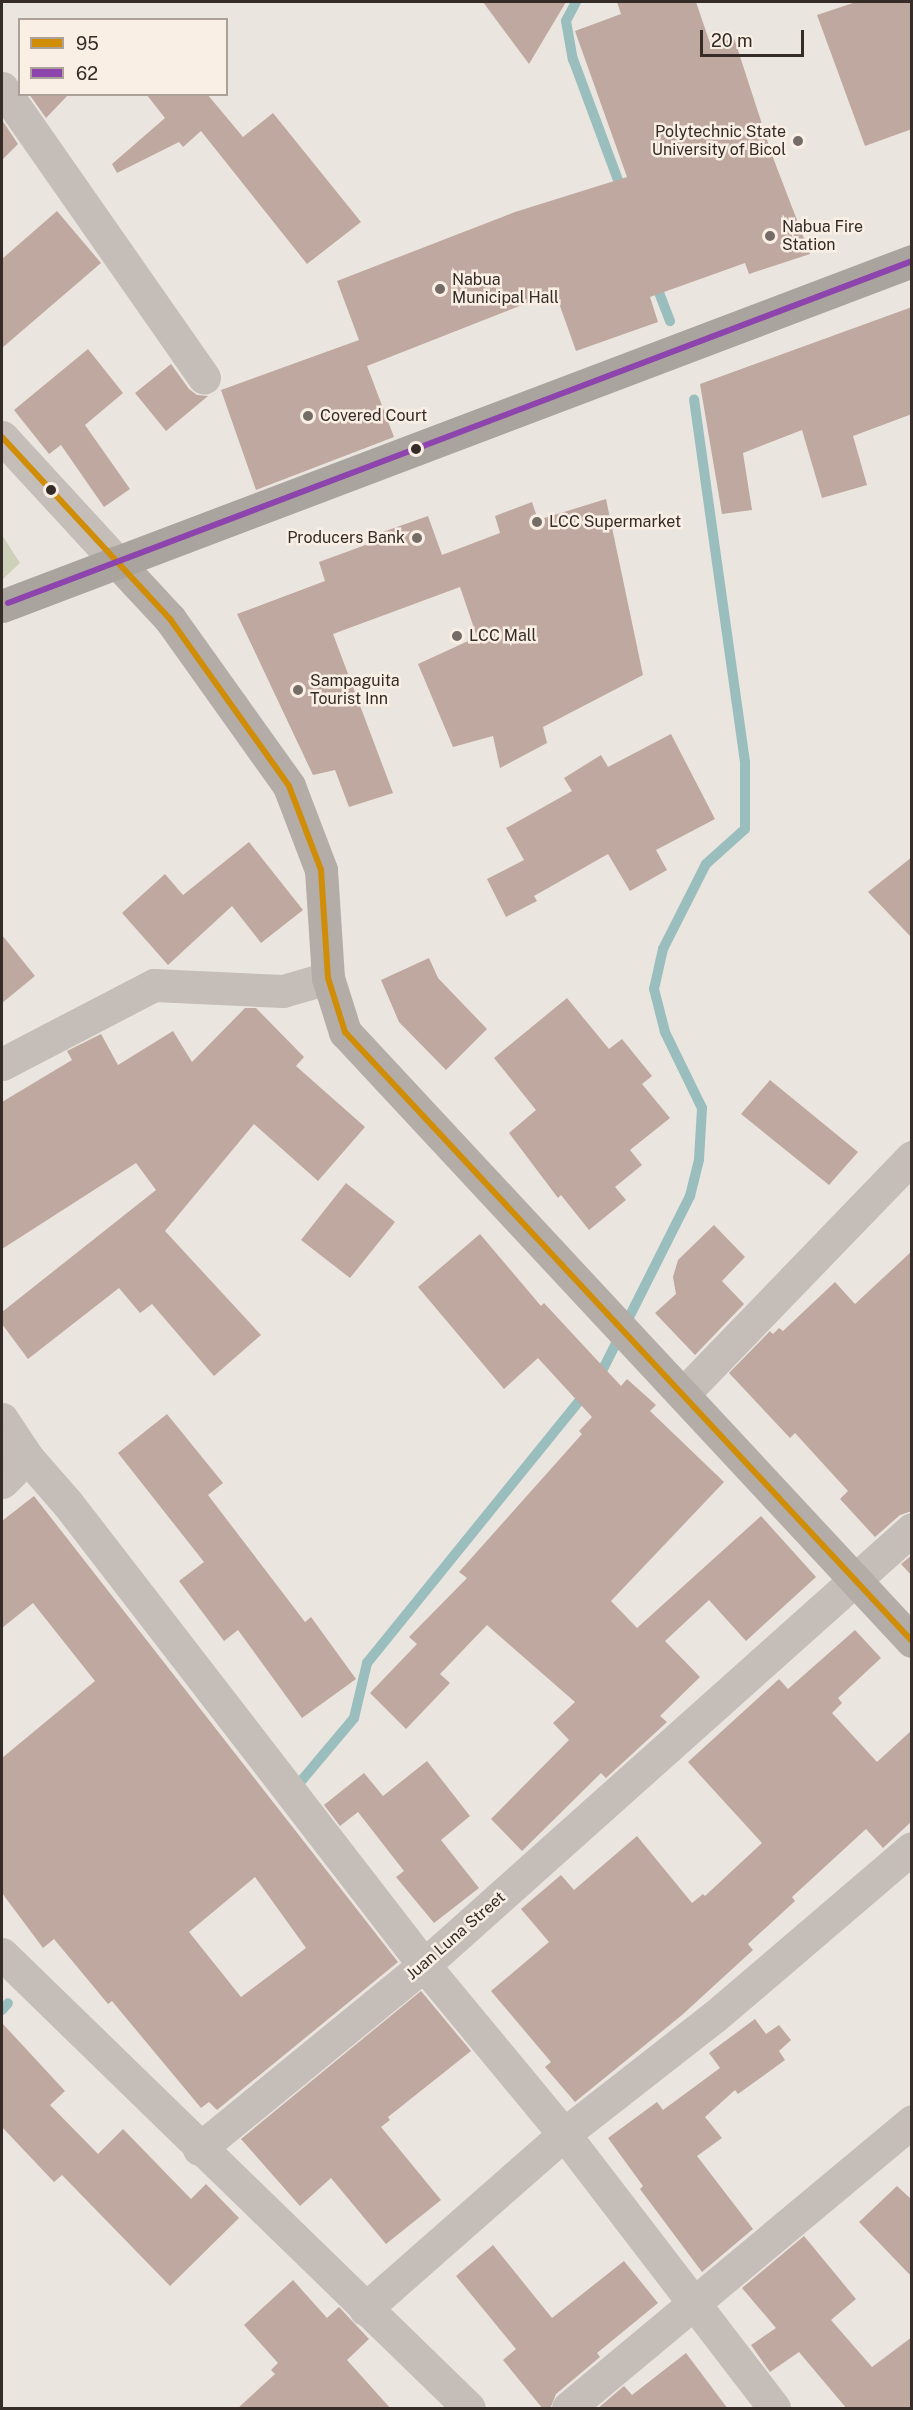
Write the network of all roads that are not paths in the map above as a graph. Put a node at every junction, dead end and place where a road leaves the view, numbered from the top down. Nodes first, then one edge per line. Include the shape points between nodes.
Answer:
1 (2, 88) edge
2 (912, 261) edge
3 (204, 378) dead end
4 (2, 437) edge
5 (117, 562) junction
6 (2, 606) edge
7 (328, 978) junction
8 (2, 1064) edge
9 (912, 1157) edge
10 (684, 1393) junction
11 (2, 1419) edge
12 (14, 1450) edge
13 (2, 1482) edge
14 (912, 1528) edge
15 (855, 1582) junction
16 (912, 1641) edge
17 (912, 1848) edge
18 (2, 1954) edge
19 (424, 1965) junction
20 (912, 2121) edge
21 (564, 2134) junction
22 (199, 2149) junction
23 (693, 2303) junction
24 (365, 2308) junction
25 (469, 2409) edge
26 (568, 2409) edge
27 (774, 2409) edge

1 - 3 street
2 - 5 highway
4 - 5 street
5 - 6 highway
5 - 7 main road via 170,620 289,786 321,870
7 - 8 street via 283,991 154,985
7 - 10 main road via 345,1032
9 - 10 street
10 - 15 main road
11 - 12 street
12 - 13 street
12 - 19 street via 68,1504
14 - 15 street, Juan Luna Street
15 - 16 main road
15 - 19 street, Juan Luna Street
17 - 21 street via 714,2017
18 - 22 street
19 - 21 street
19 - 22 street, Juan Luna Street
20 - 23 street
21 - 23 street
21 - 24 street
22 - 24 street
23 - 26 street
23 - 27 street
24 - 25 street

